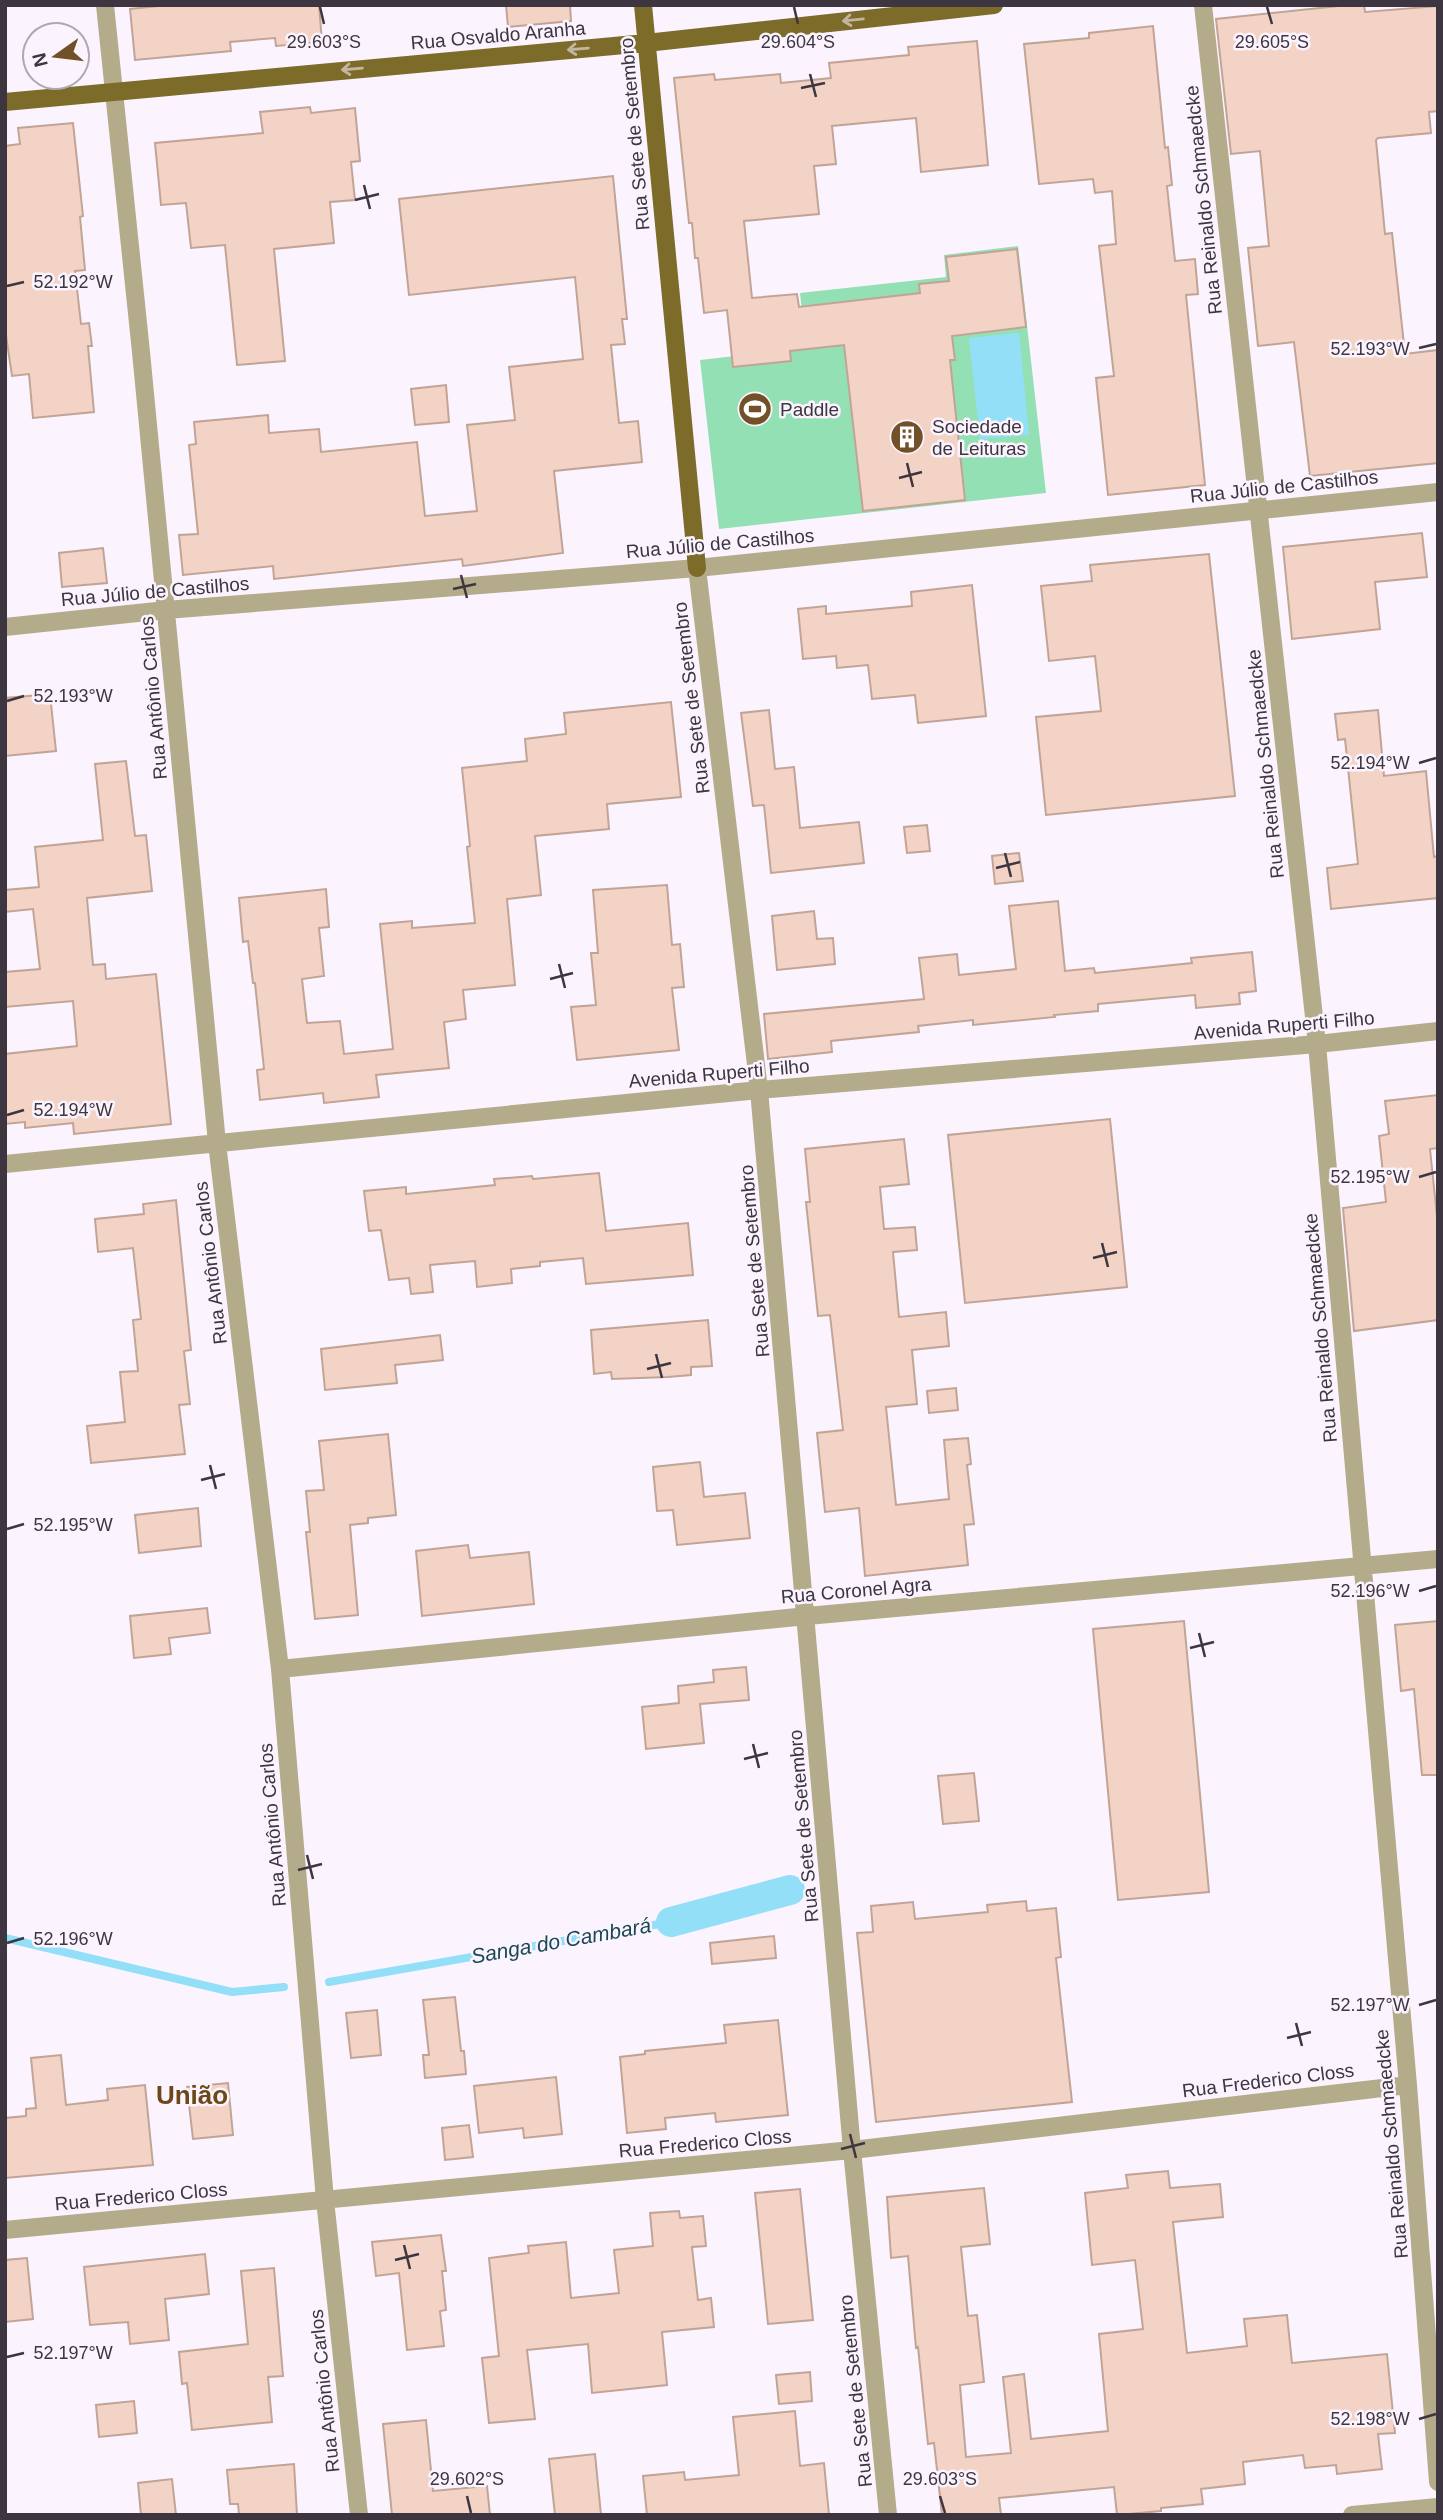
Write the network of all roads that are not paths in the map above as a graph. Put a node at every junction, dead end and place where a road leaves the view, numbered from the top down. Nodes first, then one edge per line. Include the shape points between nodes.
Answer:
1 (105, 5) edge
2 (643, 5) edge
3 (993, 5) edge
4 (1203, 5) edge
5 (646, 43) junction
6 (113, 91) junction
7 (5, 102) edge
8 (1438, 492) edge
9 (1259, 509) junction
10 (697, 568) junction
11 (166, 610) junction
12 (5, 627) edge
13 (1438, 1031) edge
14 (1317, 1044) junction
15 (759, 1090) junction
16 (217, 1143) junction
17 (5, 1164) edge
18 (1438, 1559) edge
19 (1362, 1566) junction
20 (807, 1616) junction
21 (279, 1669) junction
22 (1408, 2085) junction
23 (852, 2150) junction
24 (325, 2200) junction
25 (5, 2230) edge
26 (1438, 2482) edge
27 (1438, 2507) edge
28 (359, 2515) edge
29 (888, 2515) edge
30 (1352, 2515) edge

1 - 6 street, Rua Antônio Carlos
2 - 5 main road, Rua Sete de Setembro
3 -> 5 main road, Rua Osvaldo Aranha
4 - 9 street, Rua Reinaldo Schmaedcke
5 -> 6 main road, Rua Osvaldo Aranha
5 - 10 main road, Rua Sete de Setembro
6 - 7 main road, Rua Osvaldo Aranha
6 - 11 street, Rua Antônio Carlos
8 - 9 street, Rua Júlio de Castilhos
9 - 10 street, Rua Júlio de Castilhos
9 - 14 street, Rua Reinaldo Schmaedcke
10 - 11 street, Rua Júlio de Castilhos
10 - 15 street, Rua Sete de Setembro
11 - 12 street, Rua Júlio de Castilhos
11 - 16 street, Rua Antônio Carlos
13 - 14 street, Avenida Ruperti Filho
14 - 15 street, Avenida Ruperti Filho
14 - 19 street, Rua Reinaldo Schmaedcke
15 - 16 street, Avenida Ruperti Filho
15 - 20 street, Rua Sete de Setembro
16 - 17 street, Avenida Ruperti Filho
16 - 21 street, Rua Antônio Carlos
18 - 19 street, Rua Coronel Agra
19 - 20 street, Rua Coronel Agra
19 - 22 street, Rua Reinaldo Schmaedcke
20 - 21 street, Rua Coronel Agra
20 - 23 street, Rua Sete de Setembro
21 - 24 street, Rua Antônio Carlos
22 - 23 street, Rua Frederico Closs
22 - 26 street, Rua Reinaldo Schmaedcke
23 - 24 street, Rua Frederico Closs
23 - 29 street, Rua Sete de Setembro
24 - 25 street, Rua Frederico Closs
24 - 28 street, Rua Antônio Carlos
27 - 30 street

